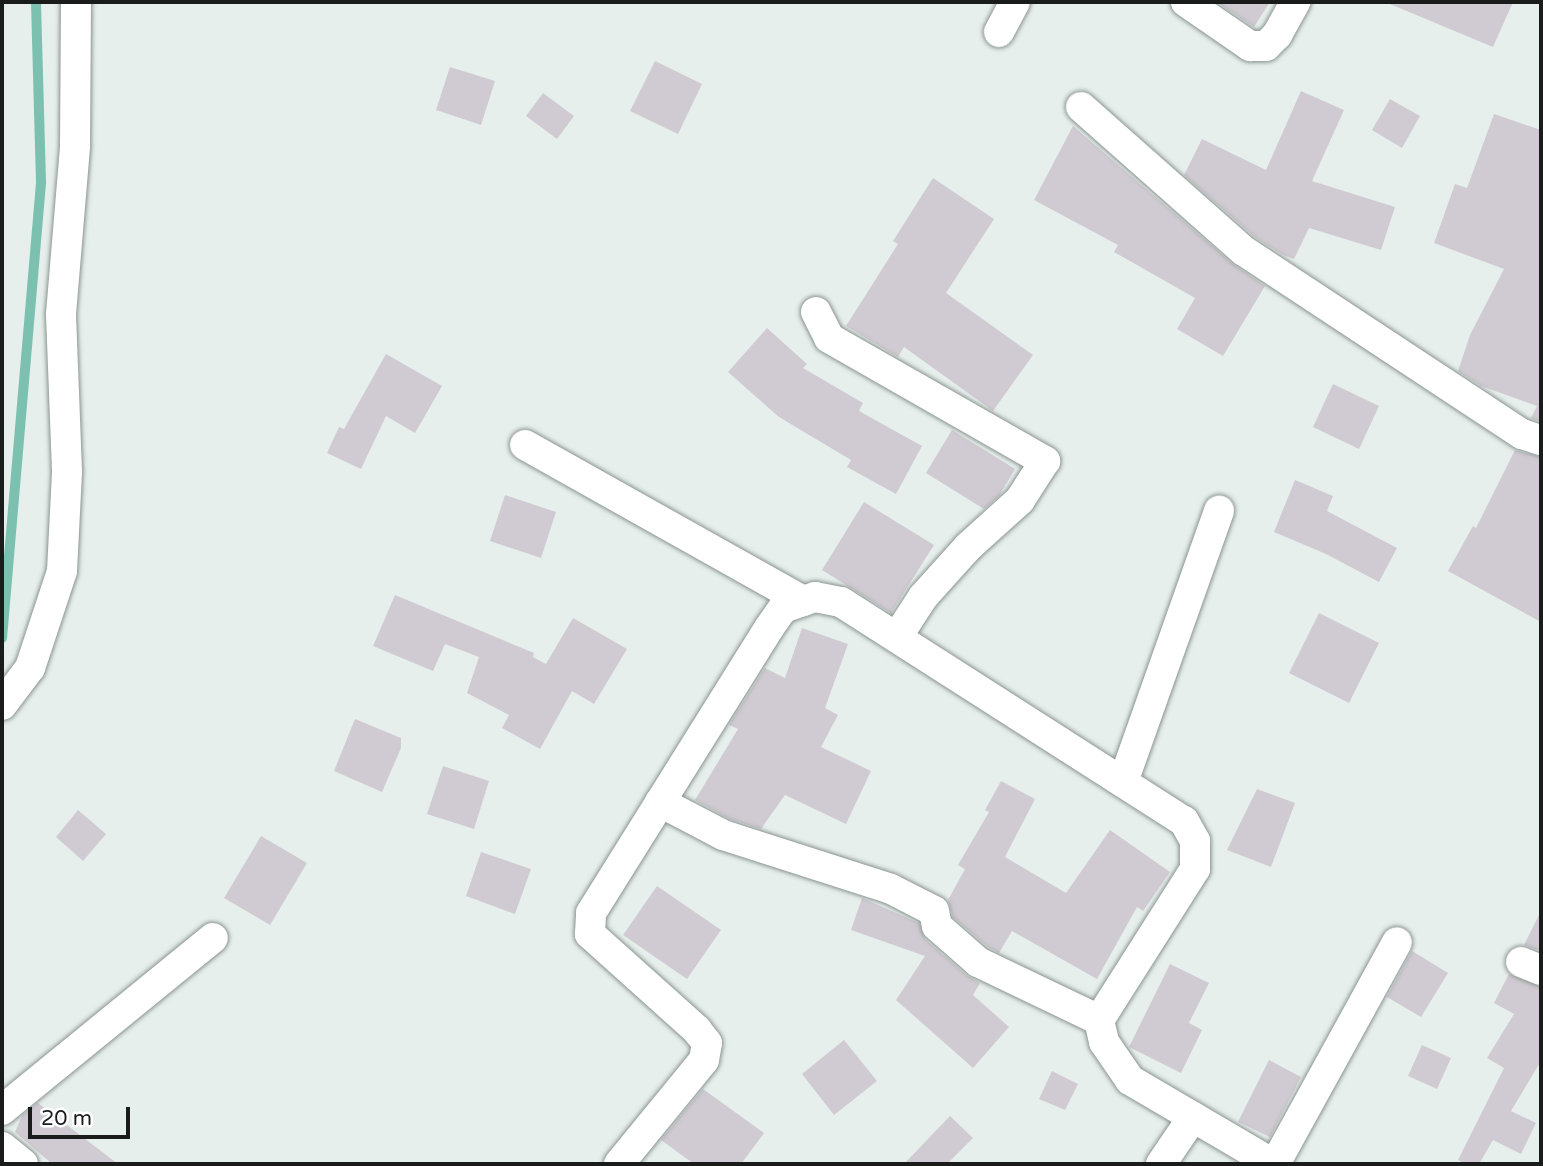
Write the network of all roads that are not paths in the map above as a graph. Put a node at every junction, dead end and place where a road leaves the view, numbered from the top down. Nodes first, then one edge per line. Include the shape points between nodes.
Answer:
1 (76, 2) edge
2 (1015, 2) edge
3 (1186, 2) edge
4 (1295, 2) edge
5 (999, 32) dead end
6 (1081, 107) dead end
7 (816, 312) dead end
8 (1541, 440) edge
9 (525, 445) dead end
10 (1219, 511) dead end
11 (803, 601) junction
12 (897, 637) junction
13 (2, 705) edge
14 (1123, 782) junction
15 (660, 802) junction
16 (213, 939) dead end
17 (1397, 942) dead end
18 (1099, 1020) junction
19 (2, 1110) edge
20 (1193, 1117) junction
21 (2, 1147) edge
22 (23, 1164) edge
23 (619, 1164) edge
24 (1161, 1164) edge
25 (1274, 1164) edge

1 - 13 street via 75,146 61,314 68,471 62,571 30,668
2 - 5 street
3 - 4 street via 1250,46 1266,46
6 - 8 street via 1244,251 1522,433
7 - 12 street via 829,338 1045,461 1020,500 923,597
9 - 11 street
10 - 14 street
11 - 12 street via 815,597 841,602
11 - 15 street via 783,608
12 - 14 street
14 - 18 street via 1184,821 1195,841 1195,869
15 - 18 street via 723,835 891,889 934,911 937,926 978,962
15 - 23 street via 591,912 590,934 707,1044 704,1060
16 - 19 street
17 - 25 street
18 - 20 street via 1104,1042 1130,1080
20 - 24 street
20 - 25 street
21 - 22 street

